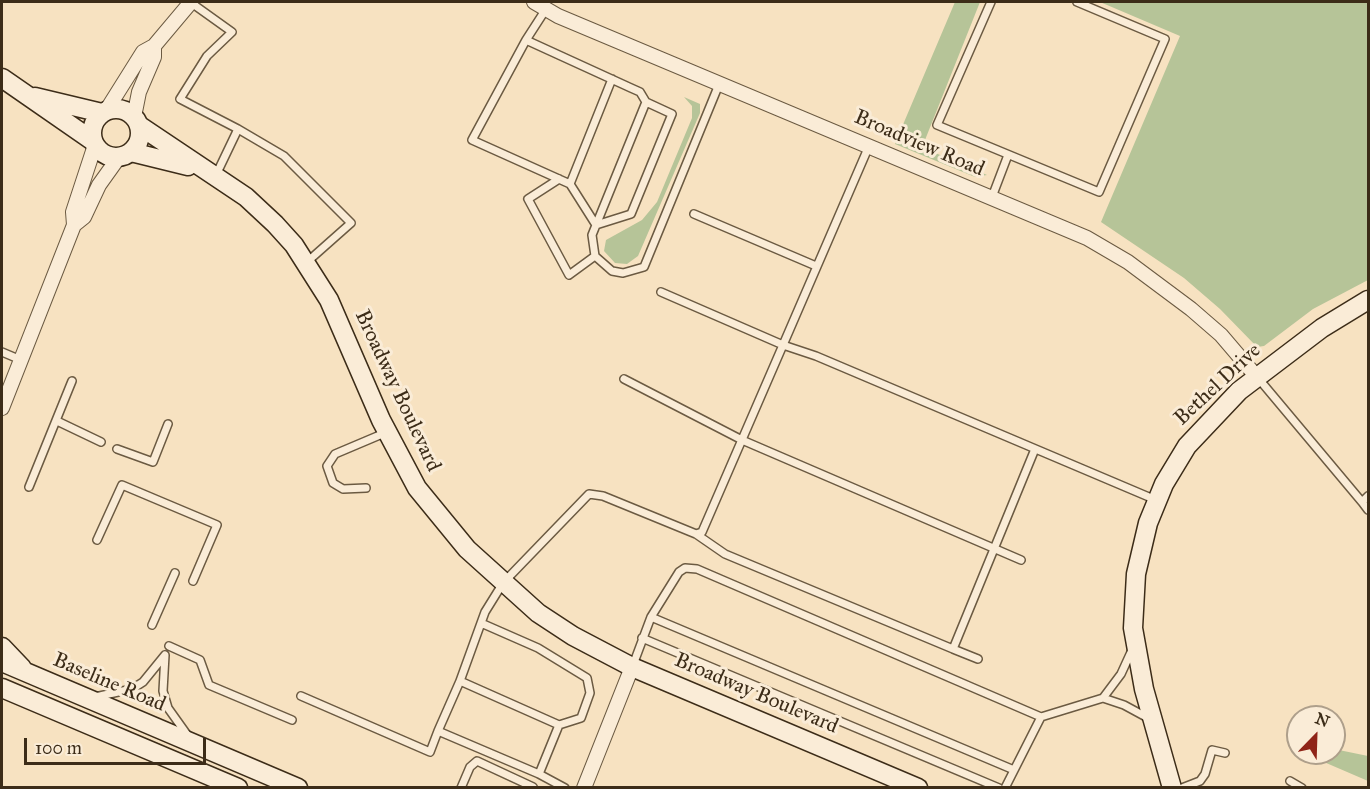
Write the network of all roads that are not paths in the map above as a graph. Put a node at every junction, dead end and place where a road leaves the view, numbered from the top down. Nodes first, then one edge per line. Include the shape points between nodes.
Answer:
1 (191, 2) edge
2 (534, 2) edge
3 (991, 2) edge
4 (1077, 2) edge
5 (546, 9) junction
6 (526, 40) junction
7 (154, 46) junction
8 (2, 78) edge
9 (612, 79) junction
10 (720, 82) junction
11 (30, 96) junction
12 (646, 102) junction
13 (104, 112) junction
14 (137, 122) junction
15 (238, 129) junction
16 (94, 143) junction
17 (869, 146) junction
18 (125, 155) junction
19 (1008, 155) junction
20 (210, 173) junction
21 (559, 179) junction
22 (570, 184) junction
23 (992, 197) junction
24 (694, 214) dead end
25 (74, 225) junction
26 (596, 225) junction
27 (595, 256) junction
28 (307, 262) junction
29 (816, 266) junction
30 (661, 292) dead end
31 (1368, 300) edge
32 (783, 345) junction
33 (2, 352) edge
34 (21, 360) junction
35 (1256, 376) junction
36 (624, 379) dead end
37 (72, 381) dead end
38 (2, 408) edge
39 (57, 421) junction
40 (168, 424) dead end
41 (387, 432) junction
42 (742, 440) junction
43 (101, 442) dead end
44 (117, 449) dead end
45 (1035, 449) junction
46 (29, 487) dead end
47 (366, 488) dead end
48 (1368, 496) edge
49 (1157, 501) junction
50 (1362, 502) junction
51 (1368, 510) edge
52 (696, 534) junction
53 (97, 540) dead end
54 (995, 549) junction
55 (1021, 560) dead end
56 (175, 573) dead end
57 (193, 581) dead end
58 (503, 583) junction
59 (651, 617) junction
60 (481, 623) junction
61 (152, 625) dead end
62 (642, 639) junction
63 (1136, 642) junction
64 (168, 646) dead end
65 (2, 647) edge
66 (952, 649) junction
67 (978, 659) dead end
68 (2, 662) edge
69 (632, 667) junction
70 (28, 673) junction
71 (460, 681) junction
72 (2, 688) edge
73 (301, 696) dead end
74 (1103, 698) junction
75 (87, 699) junction
76 (1041, 717) junction
77 (292, 720) dead end
78 (1153, 721) junction
79 (559, 724) junction
80 (438, 731) junction
81 (192, 743) junction
82 (1225, 753) dead end
83 (1014, 770) junction
84 (539, 774) junction
85 (1290, 781) dead end
86 (533, 787) edge
87 (237, 788) edge
88 (298, 788) edge
89 (461, 788) edge
90 (565, 788) edge
91 (584, 788) edge
92 (918, 788) edge
93 (999, 788) edge
94 (1005, 788) edge
95 (1172, 788) edge
96 (1182, 788) edge
97 (1302, 788) edge

1 - 7 street
1 - 15 lane via 232,32 207,56 180,99
2 - 5 street, Broadview Road
3 - 19 lane via 937,125
4 - 19 lane via 1165,39 1099,192
5 - 6 lane
5 - 10 street, Broadview Road
6 - 9 lane
6 - 21 lane via 472,140
7 - 13 street via 143,52
7 - 14 street via 154,57 139,92
8 - 11 street
9 - 12 lane via 640,92
9 - 22 lane
10 - 17 street, Broadview Road
10 - 27 lane via 644,267 634,272 612,271
11 - 13 street
11 - 16 street
12 - 26 lane
12 - 26 lane via 672,114 631,214
13 - 14 street via 124,110
13 - 16 street via 93,126
14 - 18 street via 140,138
14 - 20 street, Broadway Boulevard
15 - 20 lane
15 - 28 lane via 284,156 351,223
16 - 18 street via 103,154
16 - 25 street via 73,212
17 - 23 street, Broadview Road
17 - 29 lane
18 - 20 street, Broadway Boulevard
18 - 25 street via 99,185 84,217
19 - 23 lane
20 - 28 street, Broadway Boulevard via 246,197
21 - 22 lane
21 - 27 lane via 528,199 568,275
22 - 26 lane
23 - 35 street, Broadview Road via 1087,238 1128,262 1221,335
24 - 29 lane
25 - 34 street
26 - 27 lane via 592,245
28 - 41 street, Broadway Boulevard via 329,300
29 - 32 lane
30 - 32 lane
31 - 35 street, Bethel Drive via 1337,317
32 - 42 lane
32 - 45 lane
33 - 34 lane
34 - 38 street
35 - 49 street, Bethel Drive via 1186,446
35 - 50 lane
36 - 42 lane
37 - 39 lane
39 - 43 lane
39 - 46 lane
40 - 44 lane via 153,462
41 - 47 lane via 335,454 327,466 333,483 343,489
41 - 58 street, Broadway Boulevard via 417,488 440,519
42 - 52 lane via 702,532
42 - 54 lane
45 - 49 lane
45 - 54 lane
48 - 50 lane
49 - 63 street, Bethel Drive via 1136,574
50 - 51 lane
52 - 58 lane via 590,494
52 - 66 lane via 725,554
53 - 57 lane via 122,485 217,525
54 - 55 lane
54 - 66 lane
56 - 61 lane
58 - 60 lane
58 - 69 street, Broadway Boulevard via 537,613
59 - 62 lane
59 - 76 lane via 679,572 697,569
59 - 83 lane
60 - 71 lane
60 - 79 lane via 538,648 587,678 590,693 581,718
62 - 69 lane
62 - 93 lane
63 - 74 lane via 1121,674
63 - 78 street, Bethel Drive
64 - 77 lane via 200,660 209,685
65 - 70 street
66 - 67 lane
68 - 70 street, Baseline Road
69 - 91 street
69 - 92 street, Broadway Boulevard
70 - 75 street, Baseline Road
71 - 79 lane
71 - 80 lane
72 - 87 street
73 - 80 lane via 430,752
74 - 76 lane
74 - 78 lane
75 - 81 street, Baseline Road
75 - 81 lane via 132,689 143,682 165,655 163,692 168,708
76 - 83 lane
78 - 95 street, Bethel Drive
79 - 84 lane
80 - 84 lane
81 - 88 street, Baseline Road
82 - 96 lane via 1212,750 1200,781
83 - 94 lane
84 - 90 lane
85 - 97 lane
86 - 89 lane via 477,761

